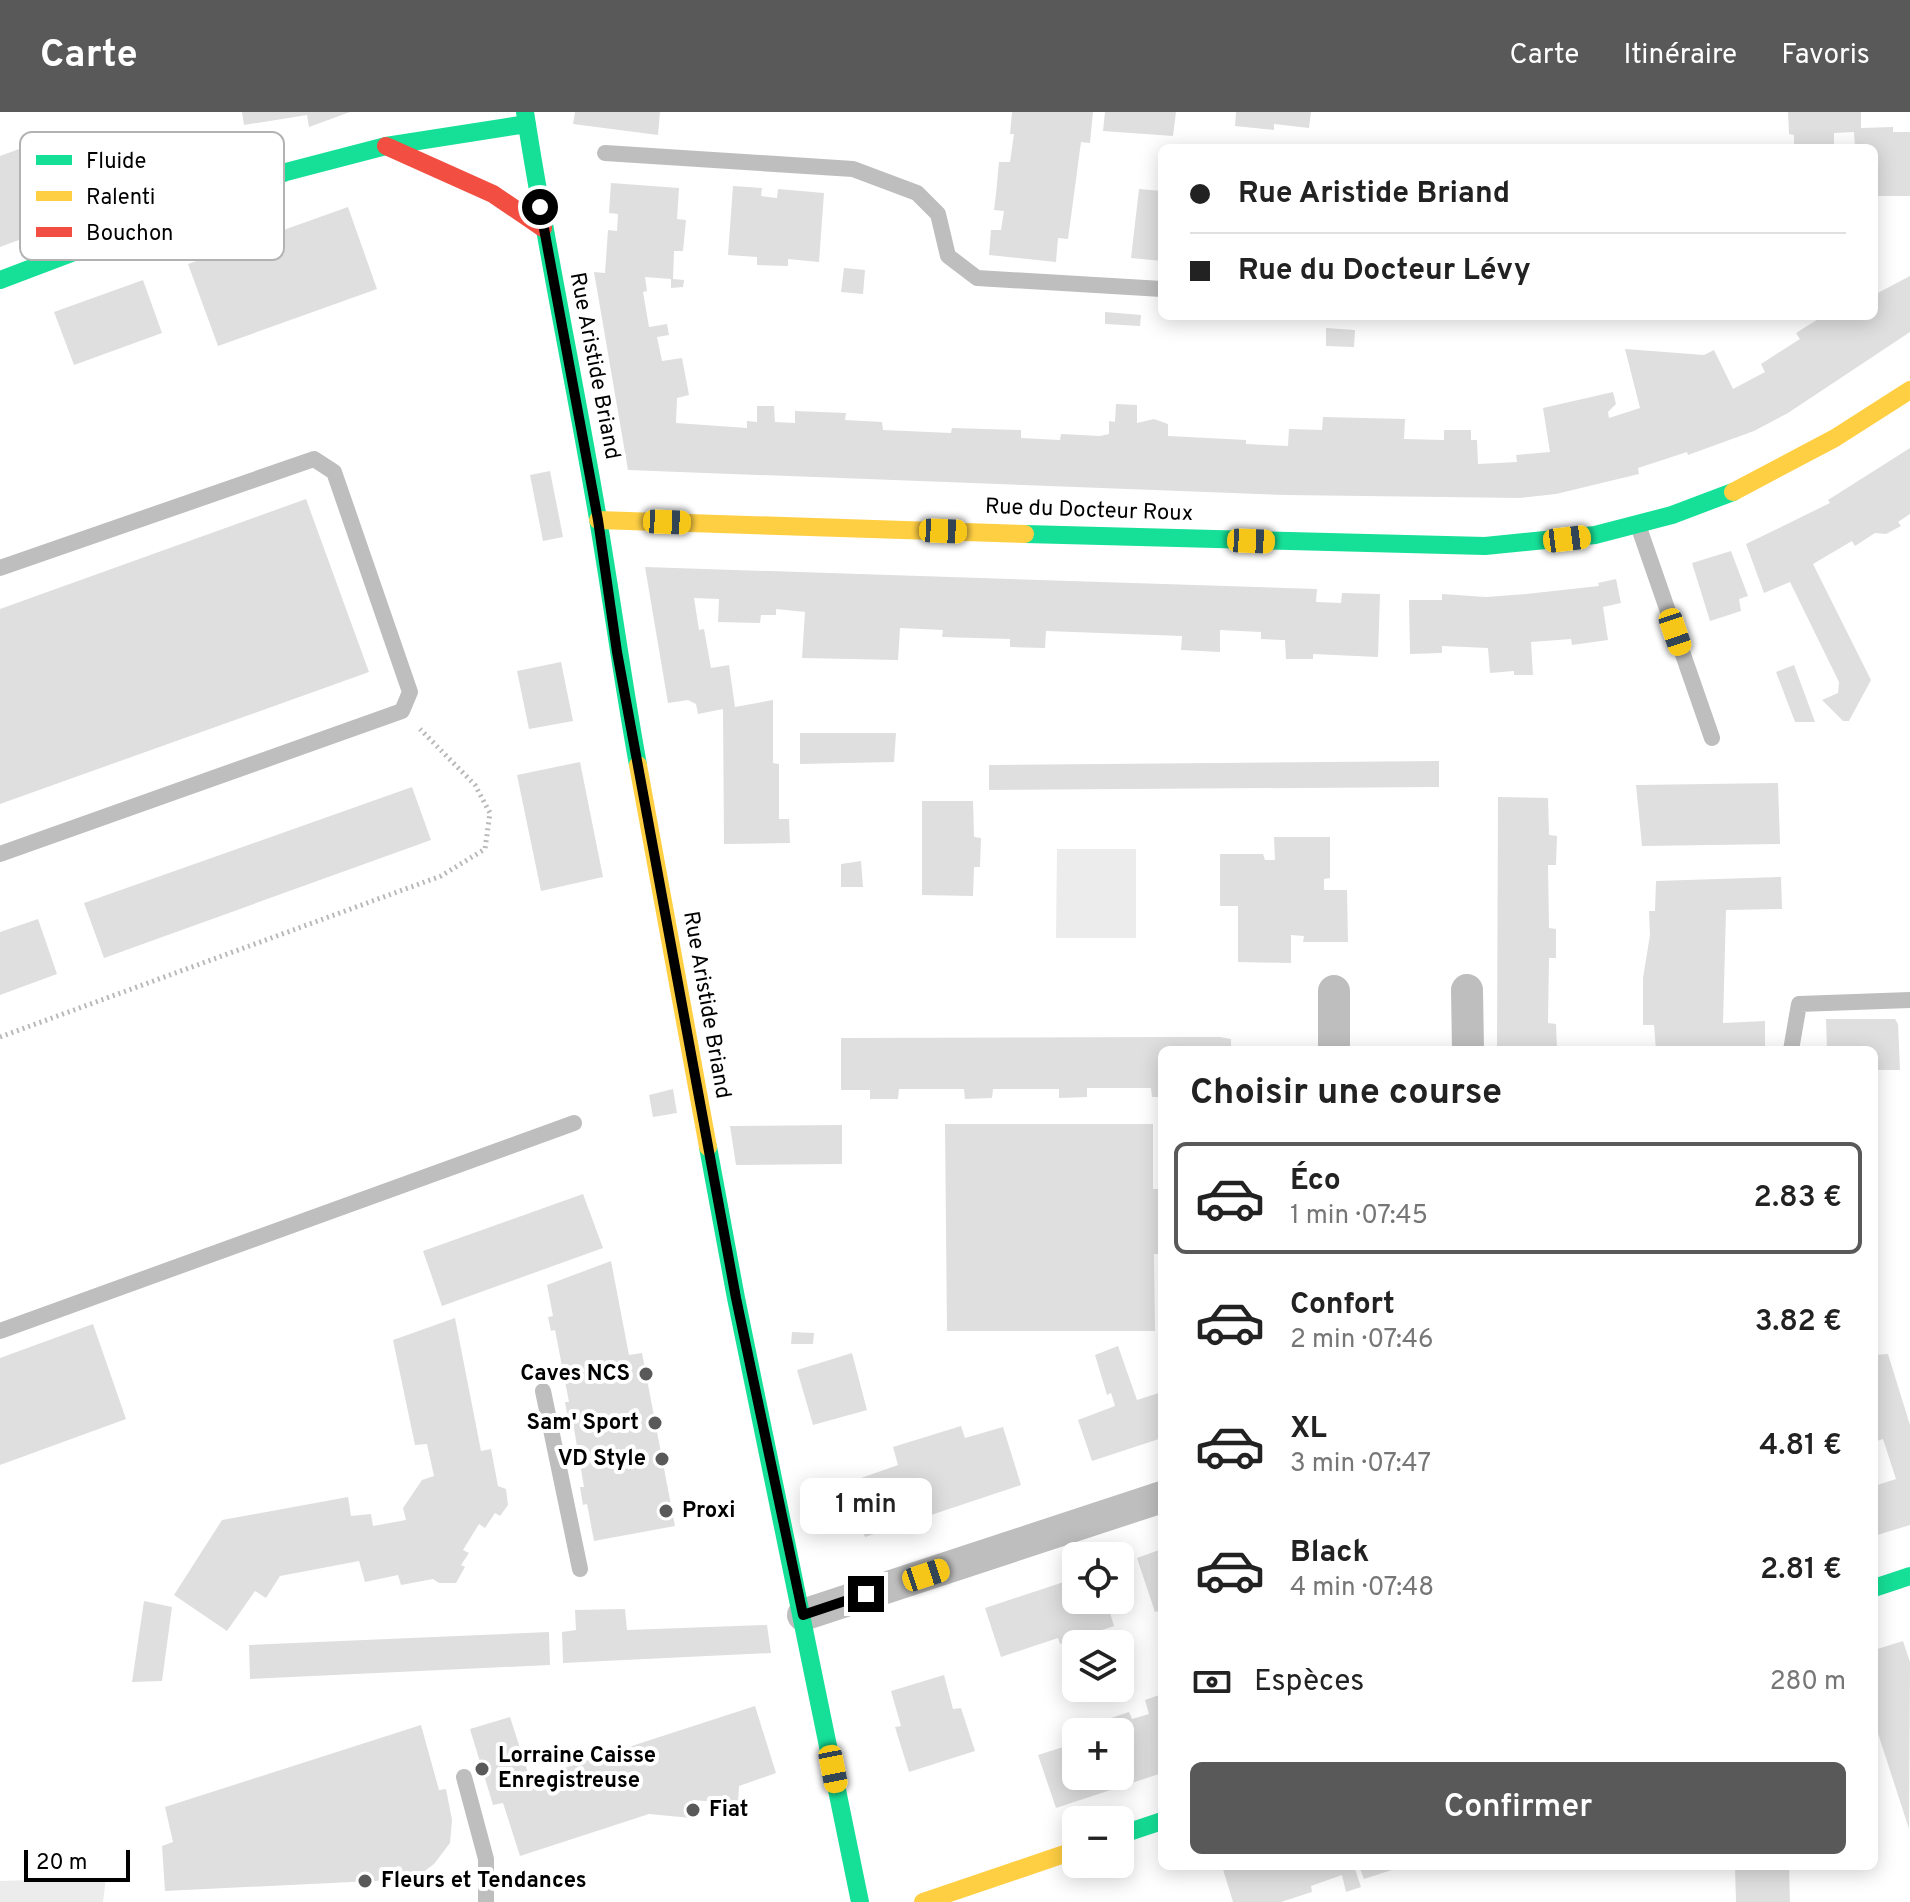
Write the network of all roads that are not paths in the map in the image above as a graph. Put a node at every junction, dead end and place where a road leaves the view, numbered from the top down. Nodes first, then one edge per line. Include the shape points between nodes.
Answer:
1 (526, 118) edge
2 (386, 146) junction
3 (605, 153) dead end
4 (284, 173) edge
5 (543, 228) junction
6 (53, 260) edge
7 (0, 280) edge
8 (1158, 289) edge
9 (1910, 390) edge
10 (598, 520) junction
11 (1638, 524) junction
12 (0, 568) edge
13 (1712, 738) dead end
14 (0, 854) edge
15 (1467, 990) dead end
16 (1334, 991) dead end
17 (1910, 1000) edge
18 (1334, 1046) edge
19 (1468, 1046) edge
20 (1792, 1046) edge
21 (574, 1123) dead end
22 (0, 1331) edge
23 (543, 1391) dead end
24 (1158, 1498) edge
25 (580, 1569) dead end
26 (1910, 1576) edge
27 (1878, 1587) edge
28 (803, 1615) junction
29 (464, 1777) dead end
30 (1158, 1822) edge
31 (1134, 1830) edge
32 (1062, 1855) edge
33 (1007, 1875) junction
34 (1022, 1893) dead end
35 (486, 1902) edge
36 (860, 1902) edge
37 (923, 1902) edge

1 - 2 street
1 - 5 street, Rue Aristide Briand
2 - 4 street
2 - 5 street via 493,194
3 - 8 lane via 853,169 917,193 938,214 948,256 977,278
5 - 10 street, Rue Aristide Briand
6 - 7 street
9 - 11 street, Rue du Docteur Roux via 1835,438 1732,492
10 - 11 street, Rue du Docteur Roux via 1485,546 1595,535
10 - 28 street, Rue Aristide Briand via 617,652 736,1298
11 - 13 lane
12 - 14 lane via 314,459 334,472 410,692 402,711
15 - 19 street
16 - 18 street
17 - 20 lane via 1799,1004
21 - 22 lane
23 - 25 lane
24 - 28 street
26 - 27 street
28 - 36 street, Rue Aristide Briand
29 - 35 lane via 486,1859
30 - 31 street
32 - 33 street
33 - 34 street
33 - 37 street

